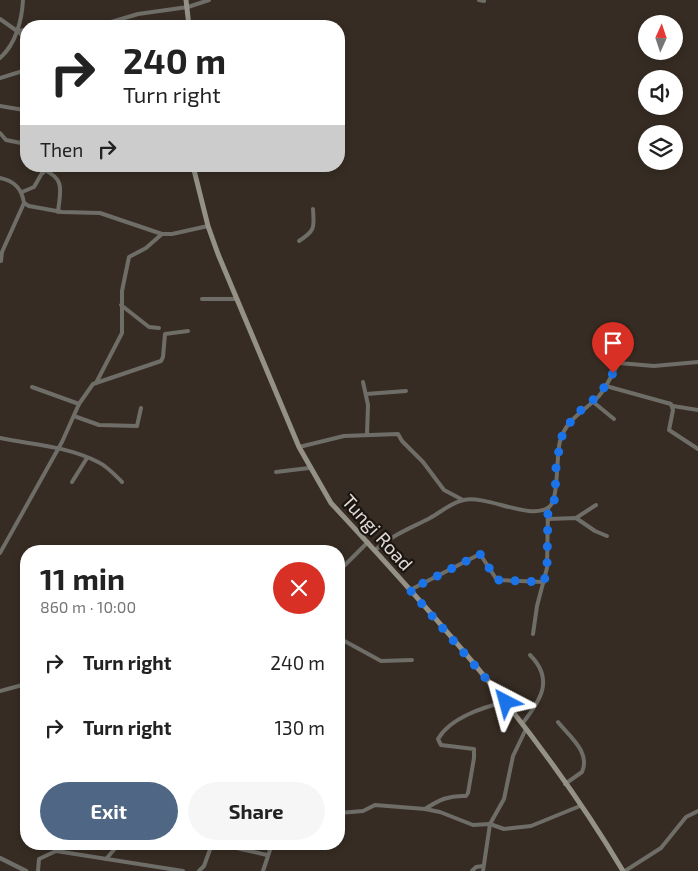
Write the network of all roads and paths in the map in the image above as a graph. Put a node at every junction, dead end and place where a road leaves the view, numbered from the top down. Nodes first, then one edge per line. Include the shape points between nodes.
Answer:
1 (23, 0) edge
2 (186, 0) edge
3 (209, 0) edge
4 (188, 7) junction
5 (0, 19) edge
6 (21, 20) edge
7 (118, 20) edge
8 (189, 20) edge
9 (20, 22) edge
10 (17, 31) junction
11 (20, 31) edge
12 (20, 33) edge
13 (0, 58) edge
14 (20, 72) edge
15 (0, 78) edge
16 (0, 106) edge
17 (20, 109) edge
18 (0, 133) edge
19 (20, 142) edge
20 (43, 172) edge
21 (50, 172) edge
22 (195, 172) edge
23 (0, 178) edge
24 (22, 192) junction
25 (24, 203) junction
26 (313, 209) dead end
27 (58, 212) junction
28 (208, 226) junction
29 (162, 234) junction
30 (299, 241) dead end
31 (1, 261) edge
32 (202, 299) dead end
33 (237, 299) junction
34 (121, 304) junction
35 (159, 328) dead end
36 (188, 331) dead end
37 (698, 362) edge
38 (363, 382) dead end
39 (96, 383) junction
40 (606, 386) junction
41 (32, 387) dead end
42 (406, 391) dead end
43 (366, 394) junction
44 (592, 401) junction
45 (79, 404) junction
46 (673, 406) junction
47 (141, 408) dead end
48 (698, 410) edge
49 (74, 416) junction
50 (614, 419) dead end
51 (367, 435) junction
52 (0, 438) edge
53 (58, 447) junction
54 (299, 447) junction
55 (698, 449) edge
56 (87, 458) junction
57 (310, 468) junction
58 (276, 472) dead end
59 (72, 482) dead end
60 (122, 482) dead end
61 (463, 500) junction
62 (596, 505) dead end
63 (548, 508) junction
64 (576, 518) junction
65 (548, 519) junction
66 (607, 536) dead end
67 (368, 542) junction
68 (375, 550) junction
69 (0, 553) edge
70 (345, 565) edge
71 (544, 582) junction
72 (410, 590) junction
73 (533, 634) dead end
74 (345, 641) edge
75 (530, 655) dead end
76 (412, 660) dead end
77 (20, 686) edge
78 (0, 691) edge
79 (506, 702) junction
80 (558, 722) dead end
81 (524, 726) junction
82 (565, 784) junction
83 (580, 806) junction
84 (425, 809) junction
85 (698, 811) edge
86 (345, 813) edge
87 (490, 824) junction
88 (114, 850) edge
89 (210, 850) edge
90 (246, 850) edge
91 (270, 850) edge
92 (268, 855) junction
93 (0, 858) edge
94 (106, 860) junction
95 (483, 869) edge
96 (26, 871) edge
97 (38, 871) edge
98 (184, 871) edge
99 (199, 871) edge
100 (263, 871) edge
101 (472, 871) edge
102 (624, 871) edge

1 - 6 street
2 - 4 main road
3 - 4 street
4 - 7 street
4 - 8 main road
5 - 10 street
9 - 10 street
10 - 11 street
10 - 12 street
10 - 13 street
14 - 15 street
16 - 17 street
18 - 19 street via 6,140
20 - 24 street via 34,187
21 - 27 street via 59,181
22 - 28 main road, Tungi Road
23 - 24 street
24 - 25 street
25 - 27 street
25 - 31 street
26 - 30 street via 314,228
27 - 29 street via 100,213
28 - 29 street
28 - 33 main road, Tungi Road
29 - 34 street via 146,248 129,256
32 - 33 street
33 - 54 main road, Tungi Road
34 - 35 street via 149,327
34 - 39 street via 122,333
36 - 39 street via 164,334 161,361
37 - 40 street via 654,366 619,363
38 - 43 street
39 - 45 street
40 - 44 street
40 - 46 street
41 - 45 street
42 - 43 street
43 - 51 street
44 - 50 street
44 - 63 street via 574,416 561,438 555,499
45 - 49 street
46 - 48 street
46 - 55 street via 669,430
47 - 49 street via 137,426 99,425
49 - 53 street
51 - 54 street via 344,436
51 - 61 street via 398,434 444,490
52 - 53 street
53 - 56 street
53 - 69 street
54 - 57 main road, Tungi Road
56 - 59 street
56 - 60 street via 100,462
57 - 58 street
57 - 67 main road, Tungi Road via 331,503
61 - 63 street via 534,512
61 - 68 street via 392,536
62 - 64 street
63 - 65 street
64 - 65 street
64 - 66 street
65 - 71 street
67 - 68 main road, Tungi Road
67 - 70 street
68 - 72 main road, Tungi Road
71 - 72 street via 497,580 480,554
71 - 73 street
72 - 79 main road, Tungi Road
74 - 76 street via 381,661
75 - 81 street via 541,669 543,687
77 - 78 street
79 - 81 main road, Tungi Road
79 - 84 street via 484,708 451,724 441,734 438,739 441,745 474,749 468,793 466,796 442,798
80 - 82 street via 579,747 584,760 582,772
81 - 82 main road, Tungi Road
81 - 87 street via 513,756 504,799
82 - 83 main road, Tungi Road
83 - 87 street via 531,826 504,829
83 - 102 main road, Tungi Road
84 - 86 street via 375,805 363,811
84 - 87 street via 473,826
85 - 102 street via 686,817 661,848
87 - 95 street
88 - 94 street
89 - 99 street
90 - 92 street
91 - 92 street
92 - 100 street
93 - 96 street
94 - 97 street via 54,851 39,858
94 - 98 street
95 - 101 street via 476,867

